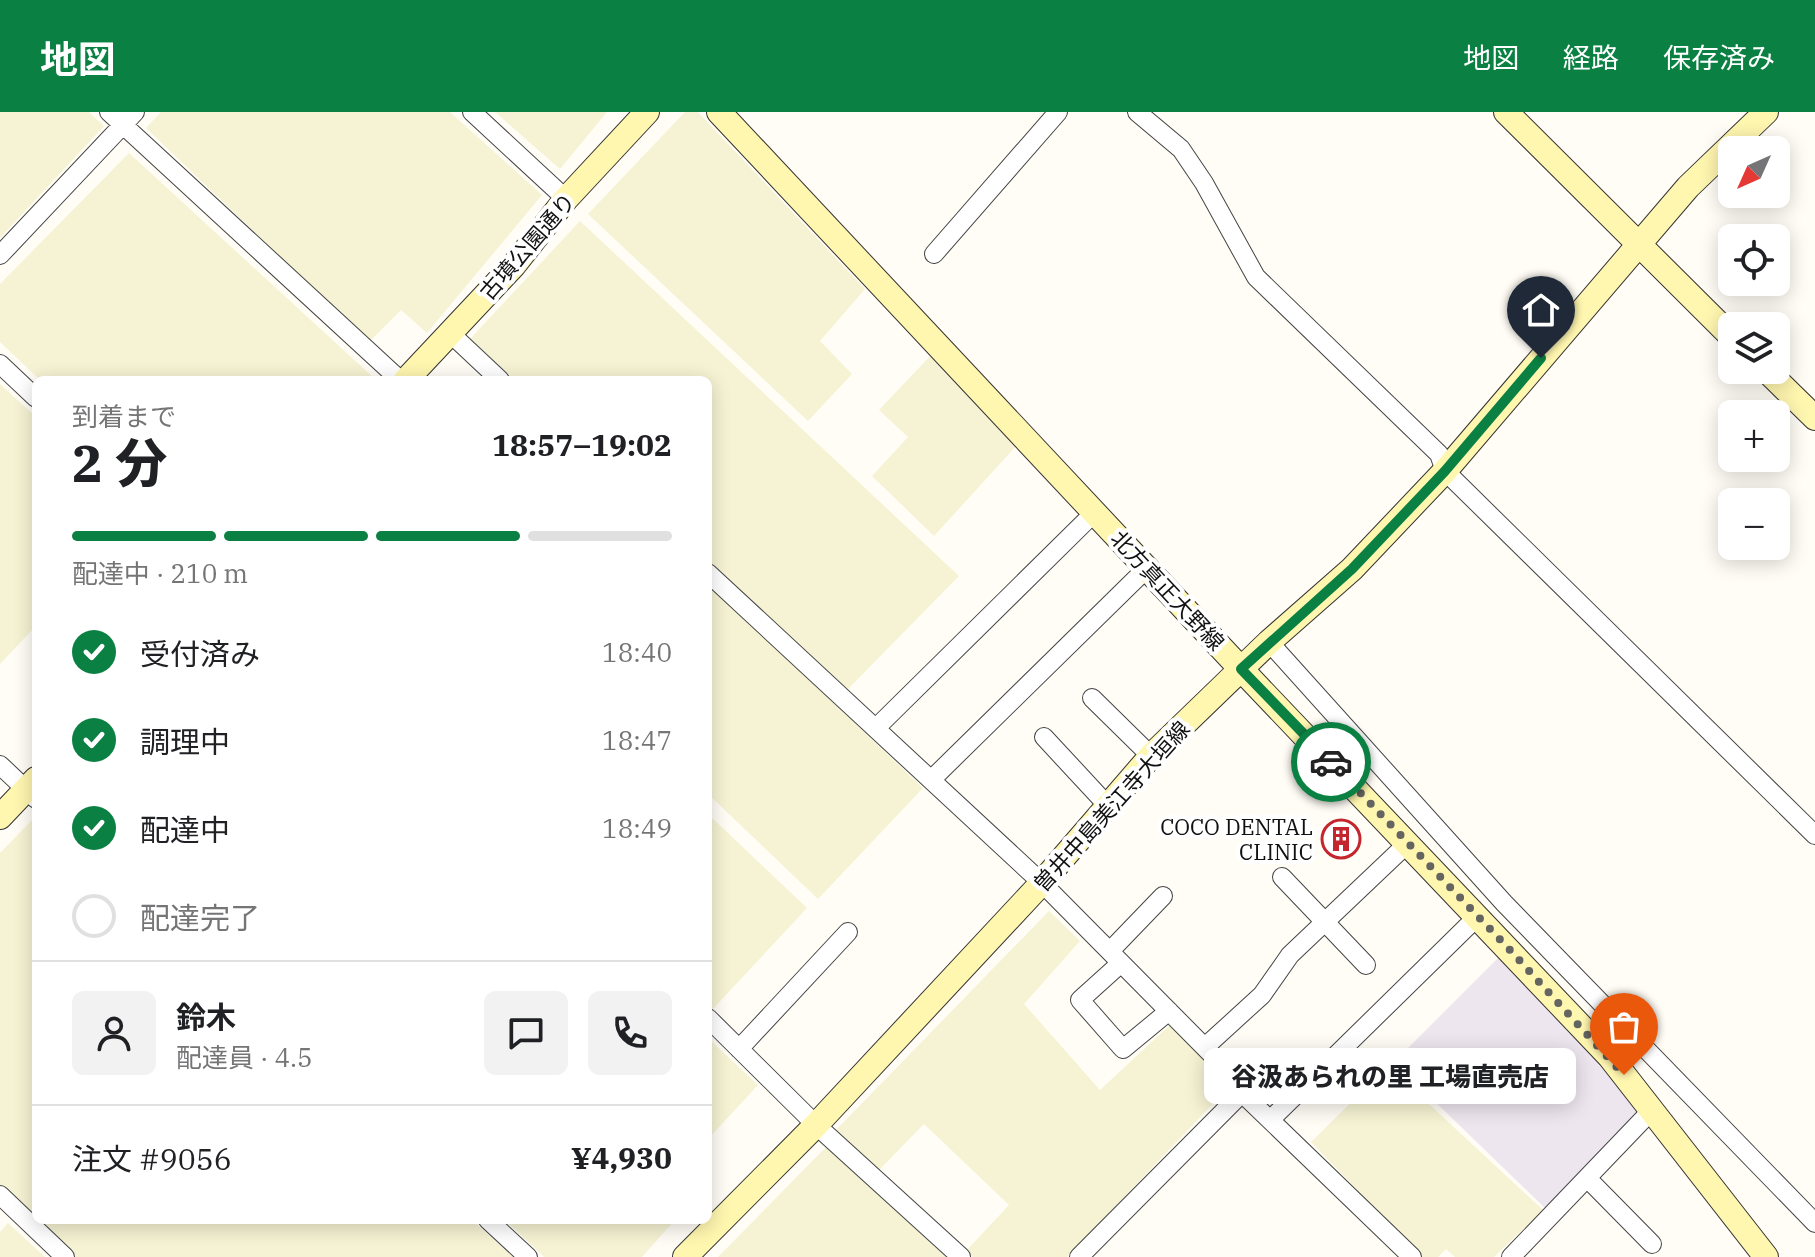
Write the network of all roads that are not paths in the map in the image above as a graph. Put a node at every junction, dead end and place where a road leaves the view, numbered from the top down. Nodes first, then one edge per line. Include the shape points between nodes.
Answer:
1 (109, 112) edge
2 (472, 112) edge
3 (647, 112) edge
4 (719, 112) edge
5 (1058, 112) edge
6 (1137, 112) edge
7 (1506, 112) edge
8 (1766, 112) edge
9 (129, 118) edge
10 (566, 199) junction
11 (1637, 244) junction
12 (934, 254) dead end
13 (0, 255) edge
14 (1718, 323) edge
15 (450, 333) junction
16 (0, 364) edge
17 (399, 376) edge
18 (407, 376) edge
19 (496, 376) edge
20 (1780, 384) edge
21 (32, 394) edge
22 (1815, 418) edge
23 (1445, 471) junction
24 (1095, 512) junction
25 (1147, 568) junction
26 (712, 577) edge
27 (1269, 642) junction
28 (1241, 669) junction
29 (1092, 698) dead end
30 (876, 728) junction
31 (1044, 737) dead end
32 (1151, 756) junction
33 (0, 765) edge
34 (931, 780) junction
35 (32, 788) edge
36 (32, 790) edge
37 (1108, 806) junction
38 (0, 817) edge
39 (1815, 835) edge
40 (1408, 843) junction
41 (1282, 877) dead end
42 (1042, 883) junction
43 (1163, 896) dead end
44 (1478, 916) junction
45 (1325, 922) junction
46 (848, 932) dead end
47 (1115, 957) junction
48 (1366, 965) dead end
49 (1169, 1011) junction
50 (712, 1022) edge
51 (1205, 1047) junction
52 (739, 1049) junction
53 (1242, 1093) junction
54 (1652, 1110) junction
55 (1270, 1120) junction
56 (816, 1125) junction
57 (1587, 1178) junction
58 (0, 1195) edge
59 (1815, 1223) edge
60 (492, 1224) edge
61 (1652, 1244) dead end
62 (65, 1257) edge
63 (528, 1257) edge
64 (685, 1257) edge
65 (961, 1257) edge
66 (1079, 1257) edge
67 (1412, 1257) edge
68 (1511, 1257) edge
69 (1766, 1257) edge

1 - 9 street
2 - 10 street
3 - 10 main road, 古墳公園通り
4 - 24 main road, 北方真正大野線
5 - 12 street
6 - 23 street via 1181,149 1256,277 1439,454
7 - 11 main road
8 - 11 main road, 曽井中島美江寺大垣線
9 - 13 street
9 - 17 street
10 - 15 main road, 古墳公園通り
11 - 14 main road
11 - 23 main road, 曽井中島美江寺大垣線
15 - 18 main road, 古墳公園通り
15 - 19 street
16 - 21 street
20 - 22 main road
23 - 27 main road, 曽井中島美江寺大垣線 via 1352,569
23 - 39 street
24 - 25 main road, 北方真正大野線
24 - 30 street
25 - 28 main road, 北方真正大野線
25 - 34 street
26 - 30 street
27 - 28 main road, 曽井中島美江寺大垣線
27 - 59 street via 1504,903
28 - 32 main road, 曽井中島美江寺大垣線
28 - 40 main road, 北方真正大野線
29 - 32 street
30 - 34 street
31 - 37 street
32 - 37 main road, 曽井中島美江寺大垣線
33 - 35 street
34 - 42 street
36 - 38 main road
37 - 42 main road, 曽井中島美江寺大垣線
40 - 44 main road, 北方真正大野線
40 - 45 street
41 - 45 street
42 - 47 street
42 - 56 main road, 曽井中島美江寺大垣線
43 - 47 street
44 - 54 main road, 北方真正大野線 via 1610,1057
44 - 55 street
45 - 48 street
45 - 51 street via 1290,955 1262,995
46 - 52 street
47 - 49 street
47 - 49 street via 1080,1000 1123,1049
49 - 51 street
50 - 52 street
51 - 53 street via 1237,1080
52 - 56 street
53 - 55 street
53 - 66 street
54 - 57 street
54 - 69 main road, 北方真正大野線
55 - 67 street
56 - 64 main road, 曽井中島美江寺大垣線
56 - 65 street
57 - 61 street
57 - 68 street
58 - 62 street
60 - 63 street

